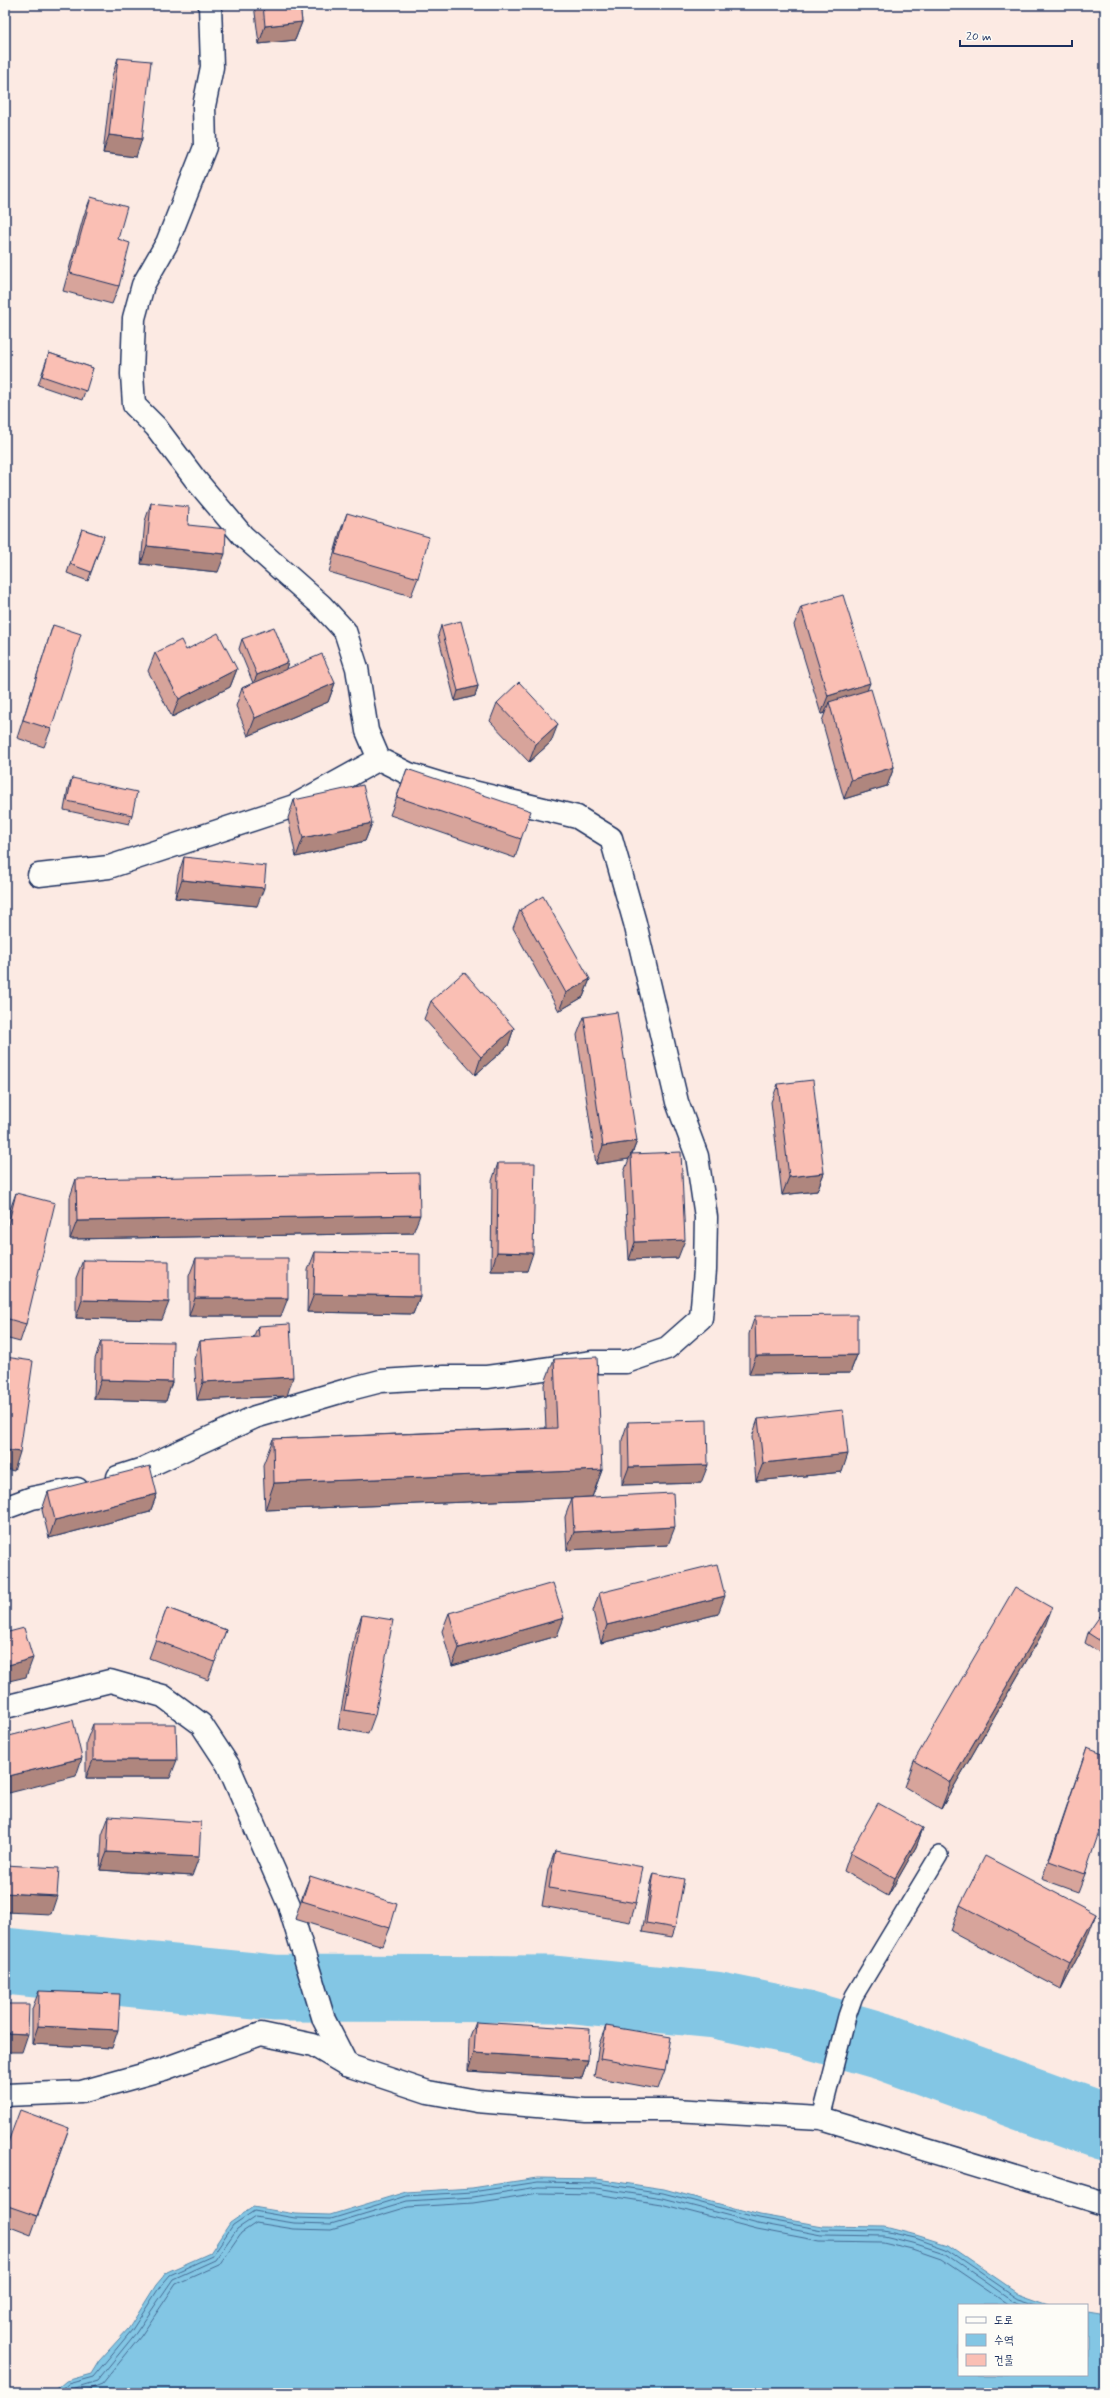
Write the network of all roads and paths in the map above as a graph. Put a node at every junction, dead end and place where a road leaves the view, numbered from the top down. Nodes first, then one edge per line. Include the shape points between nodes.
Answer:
1 (210, 5) edge
2 (379, 759) junction
3 (38, 875) dead end
4 (5, 1508) edge
5 (5, 1707) edge
6 (939, 1855) dead end
7 (347, 2064) junction
8 (5, 2095) edge
9 (821, 2118) junction
10 (1105, 2204) edge

1 - 2 street via 212,67 204,106 205,147 167,243 143,285 134,318 134,405 156,428 242,536 321,605 345,630 357,668 366,731
2 - 3 street via 294,806 109,867
2 - 4 street via 409,774 448,786 577,817 611,838 635,923 676,1095 697,1156 706,1217 701,1318 667,1348 626,1362 593,1362 487,1377 444,1376 381,1381 362,1386 255,1417 140,1470 77,1489 32,1498
5 - 7 street via 110,1681 163,1696 201,1724 228,1765 289,1906 324,2020
6 - 9 lane via 854,1996
7 - 8 street via 313,2045 261,2034 164,2069 81,2092
7 - 9 street via 428,2092 483,2101 586,2110 674,2110
9 - 10 street

